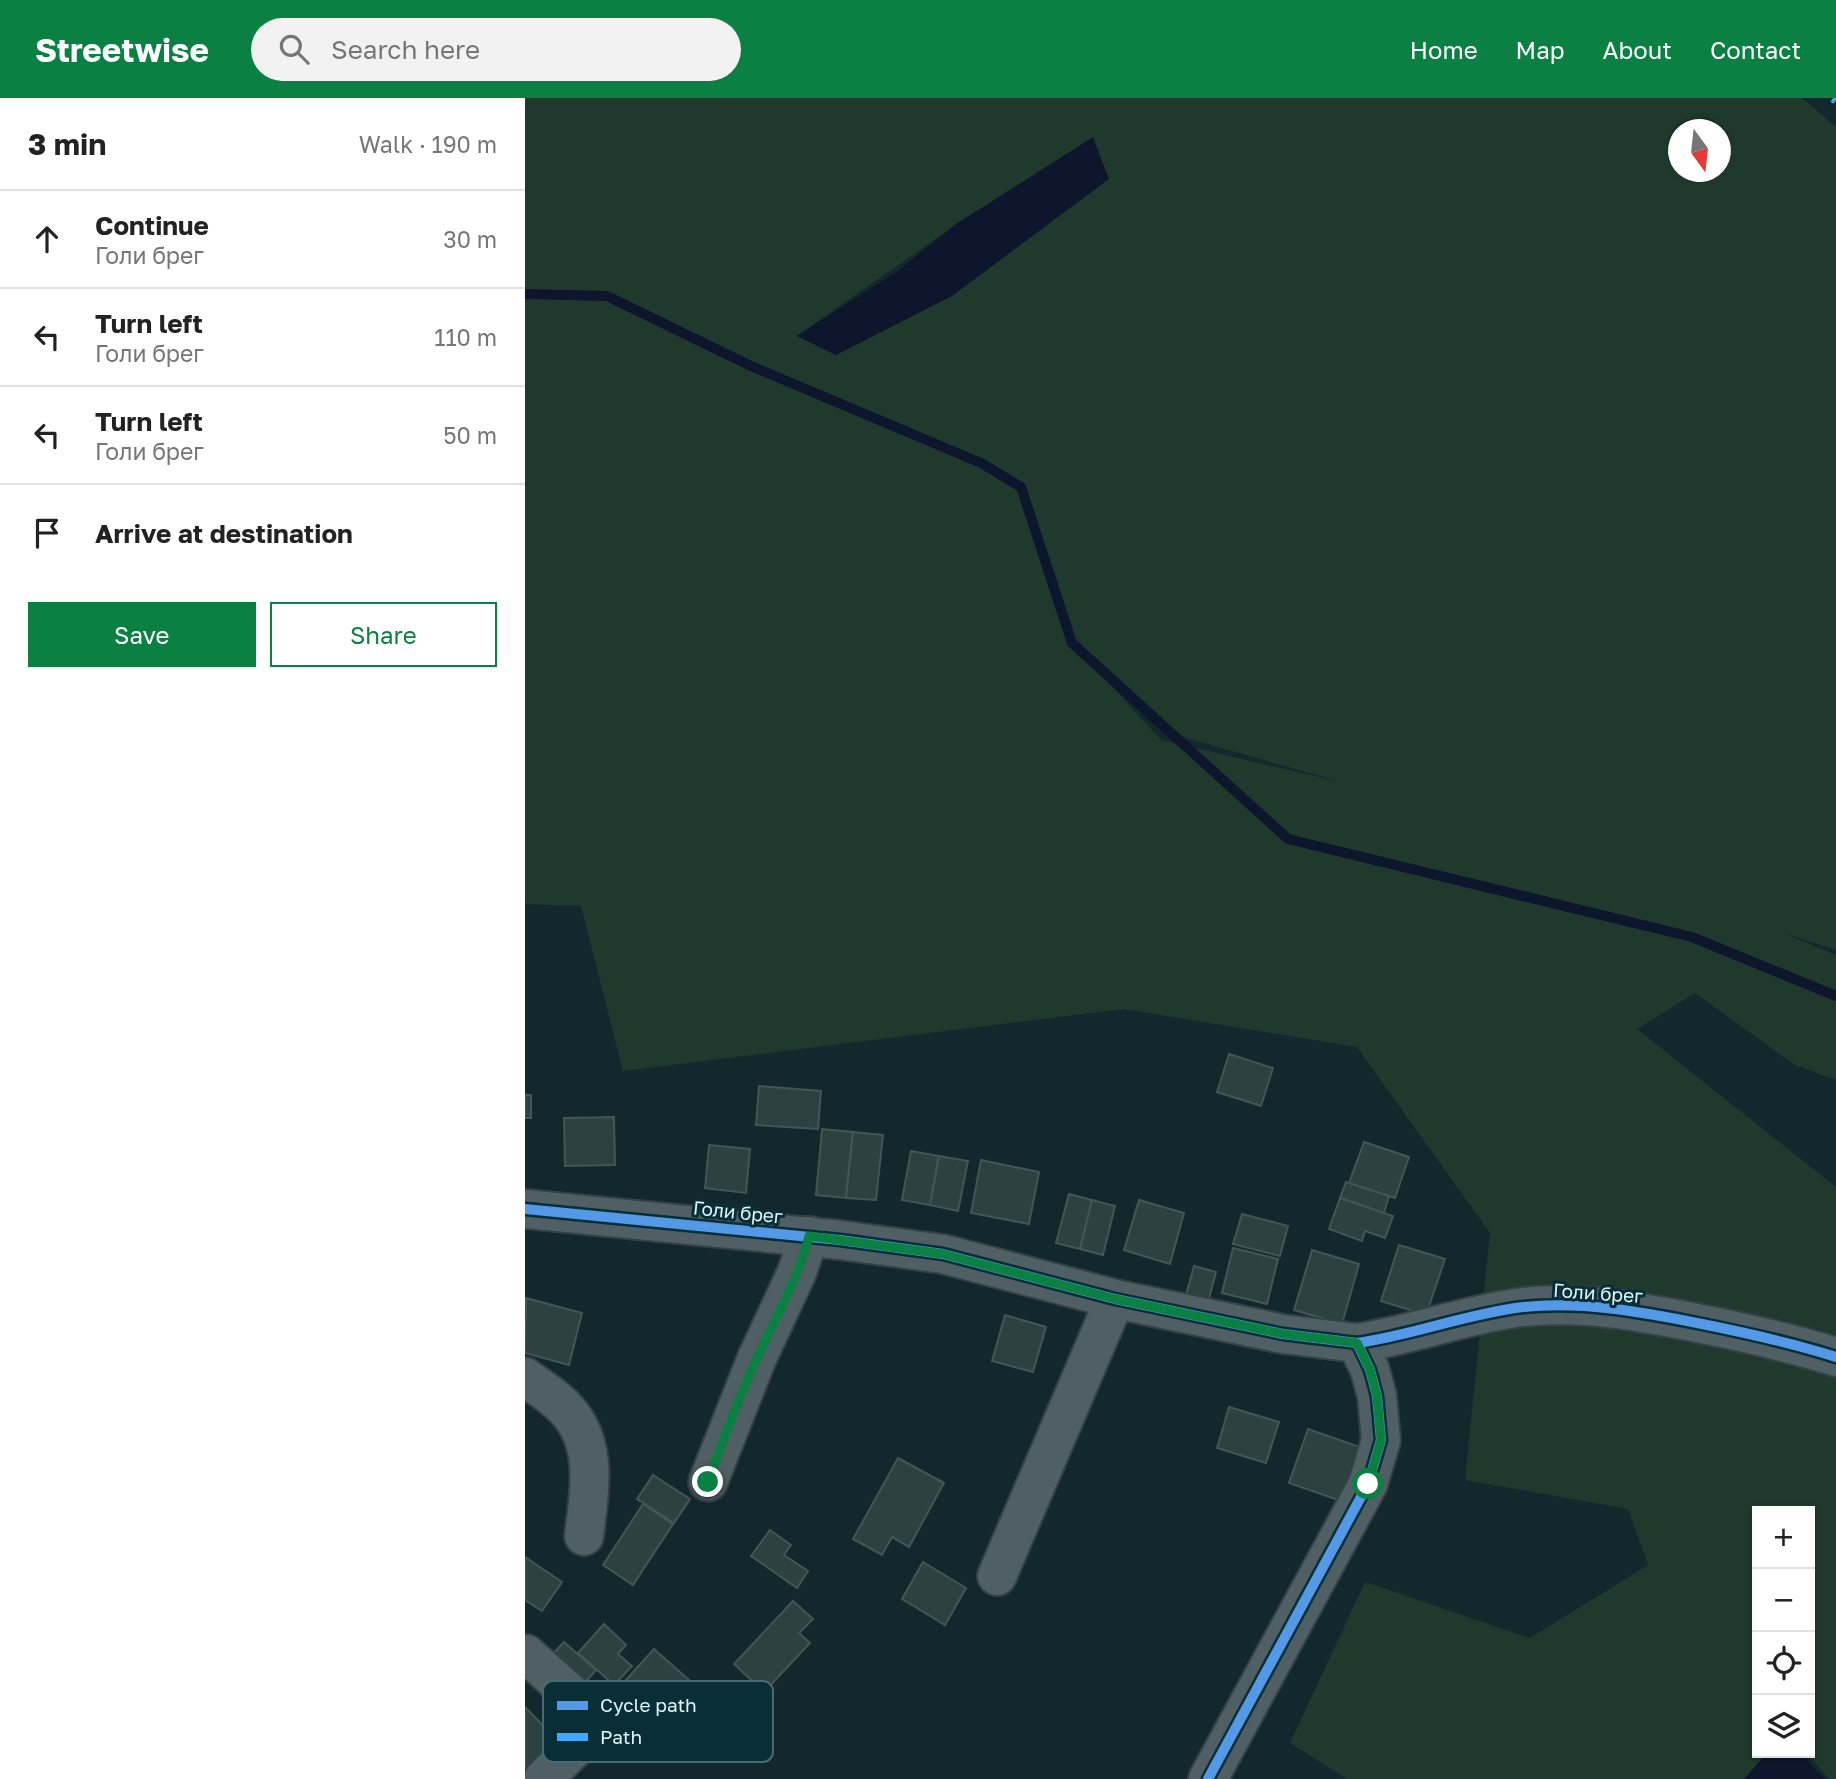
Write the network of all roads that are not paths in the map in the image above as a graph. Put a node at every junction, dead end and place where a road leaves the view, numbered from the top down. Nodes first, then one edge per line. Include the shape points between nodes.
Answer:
1 (525, 1209) edge
2 (809, 1236) junction
3 (1115, 1299) junction
4 (1357, 1343) junction
5 (1836, 1357) edge
6 (525, 1377) edge
7 (708, 1482) dead end
8 (583, 1536) dead end
9 (997, 1576) dead end
10 (526, 1654) edge
11 (556, 1681) edge
12 (560, 1762) edge
13 (543, 1779) edge
14 (1208, 1779) edge

1 - 2 street, Голи брег
2 - 3 street, Голи брег via 943,1254
2 - 7 street, Голи брег
3 - 4 street, Голи брег via 1283,1334
3 - 9 street
4 - 5 street, Голи брег via 1523,1307 1586,1306 1706,1325
4 - 14 street via 1377,1396 1381,1440 1368,1484
6 - 8 street via 571,1414 585,1437 590,1487
10 - 11 street
12 - 13 street

